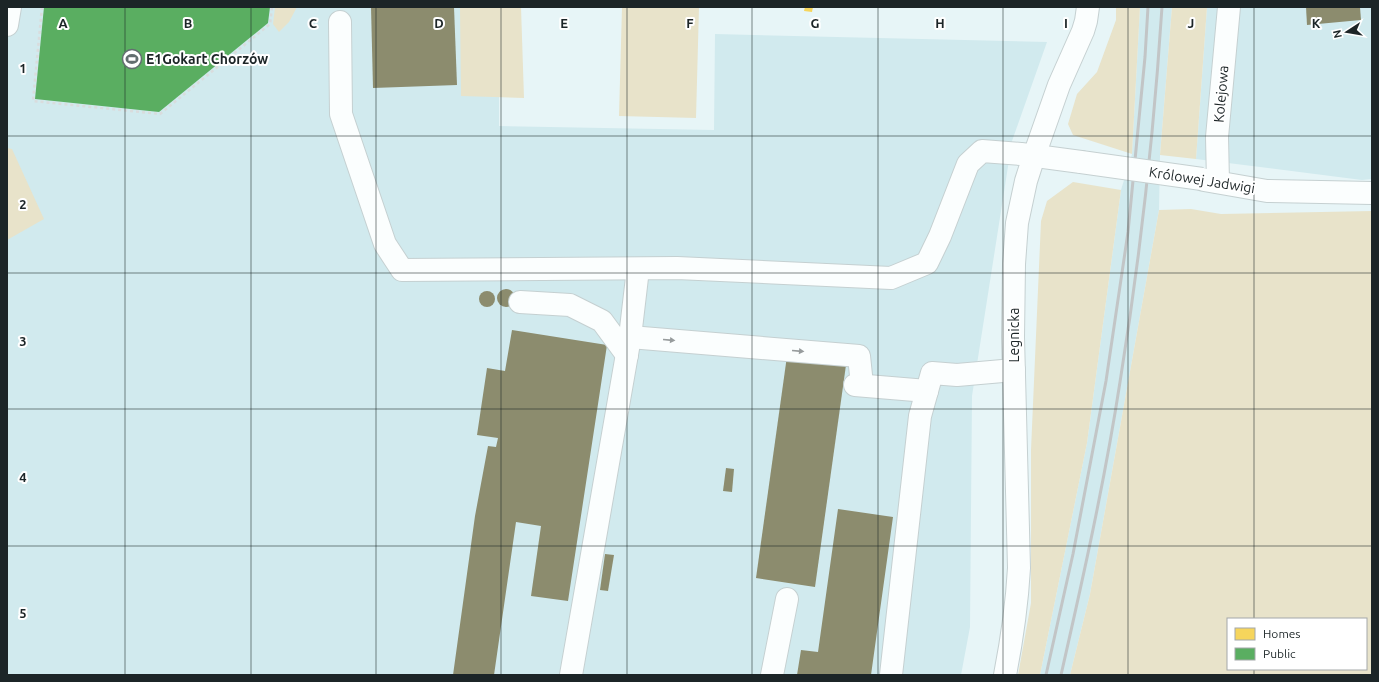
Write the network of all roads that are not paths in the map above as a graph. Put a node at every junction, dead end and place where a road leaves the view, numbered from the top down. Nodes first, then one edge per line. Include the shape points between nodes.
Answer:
1 (10, 7) edge
2 (1088, 7) edge
3 (1229, 7) edge
4 (340, 22) dead end
5 (7, 25) edge
6 (1034, 156) junction
7 (1210, 180) junction
8 (1372, 193) edge
9 (638, 269) junction
10 (520, 302) dead end
11 (629, 339) junction
12 (1014, 370) junction
13 (927, 391) junction
14 (787, 599) dead end
15 (571, 675) edge
16 (772, 675) edge
17 (891, 675) edge
18 (1005, 675) edge

1 - 5 street
2 - 6 street, Legnicka via 1083,31 1059,85
3 - 7 street, Kolejowa via 1217,137
4 - 9 street, Królowej Jadwigi via 341,114 385,244 402,270
6 - 7 street, Królowej Jadwigi, bridge
6 - 9 street, Królowej Jadwigi via 982,152 968,164 927,263 892,278 677,268
6 - 12 street, Legnicka via 1026,181 1015,237
7 - 8 street, Królowej Jadwigi via 1267,191
9 - 11 street
10 - 11 street via 570,305 602,321
11 -> 13 street via 859,356 859,385
11 - 15 street
12 - 13 street via 957,375 932,373
12 - 18 street, Legnicka via 1019,568 1012,639
13 - 17 street via 920,416
14 - 16 street

